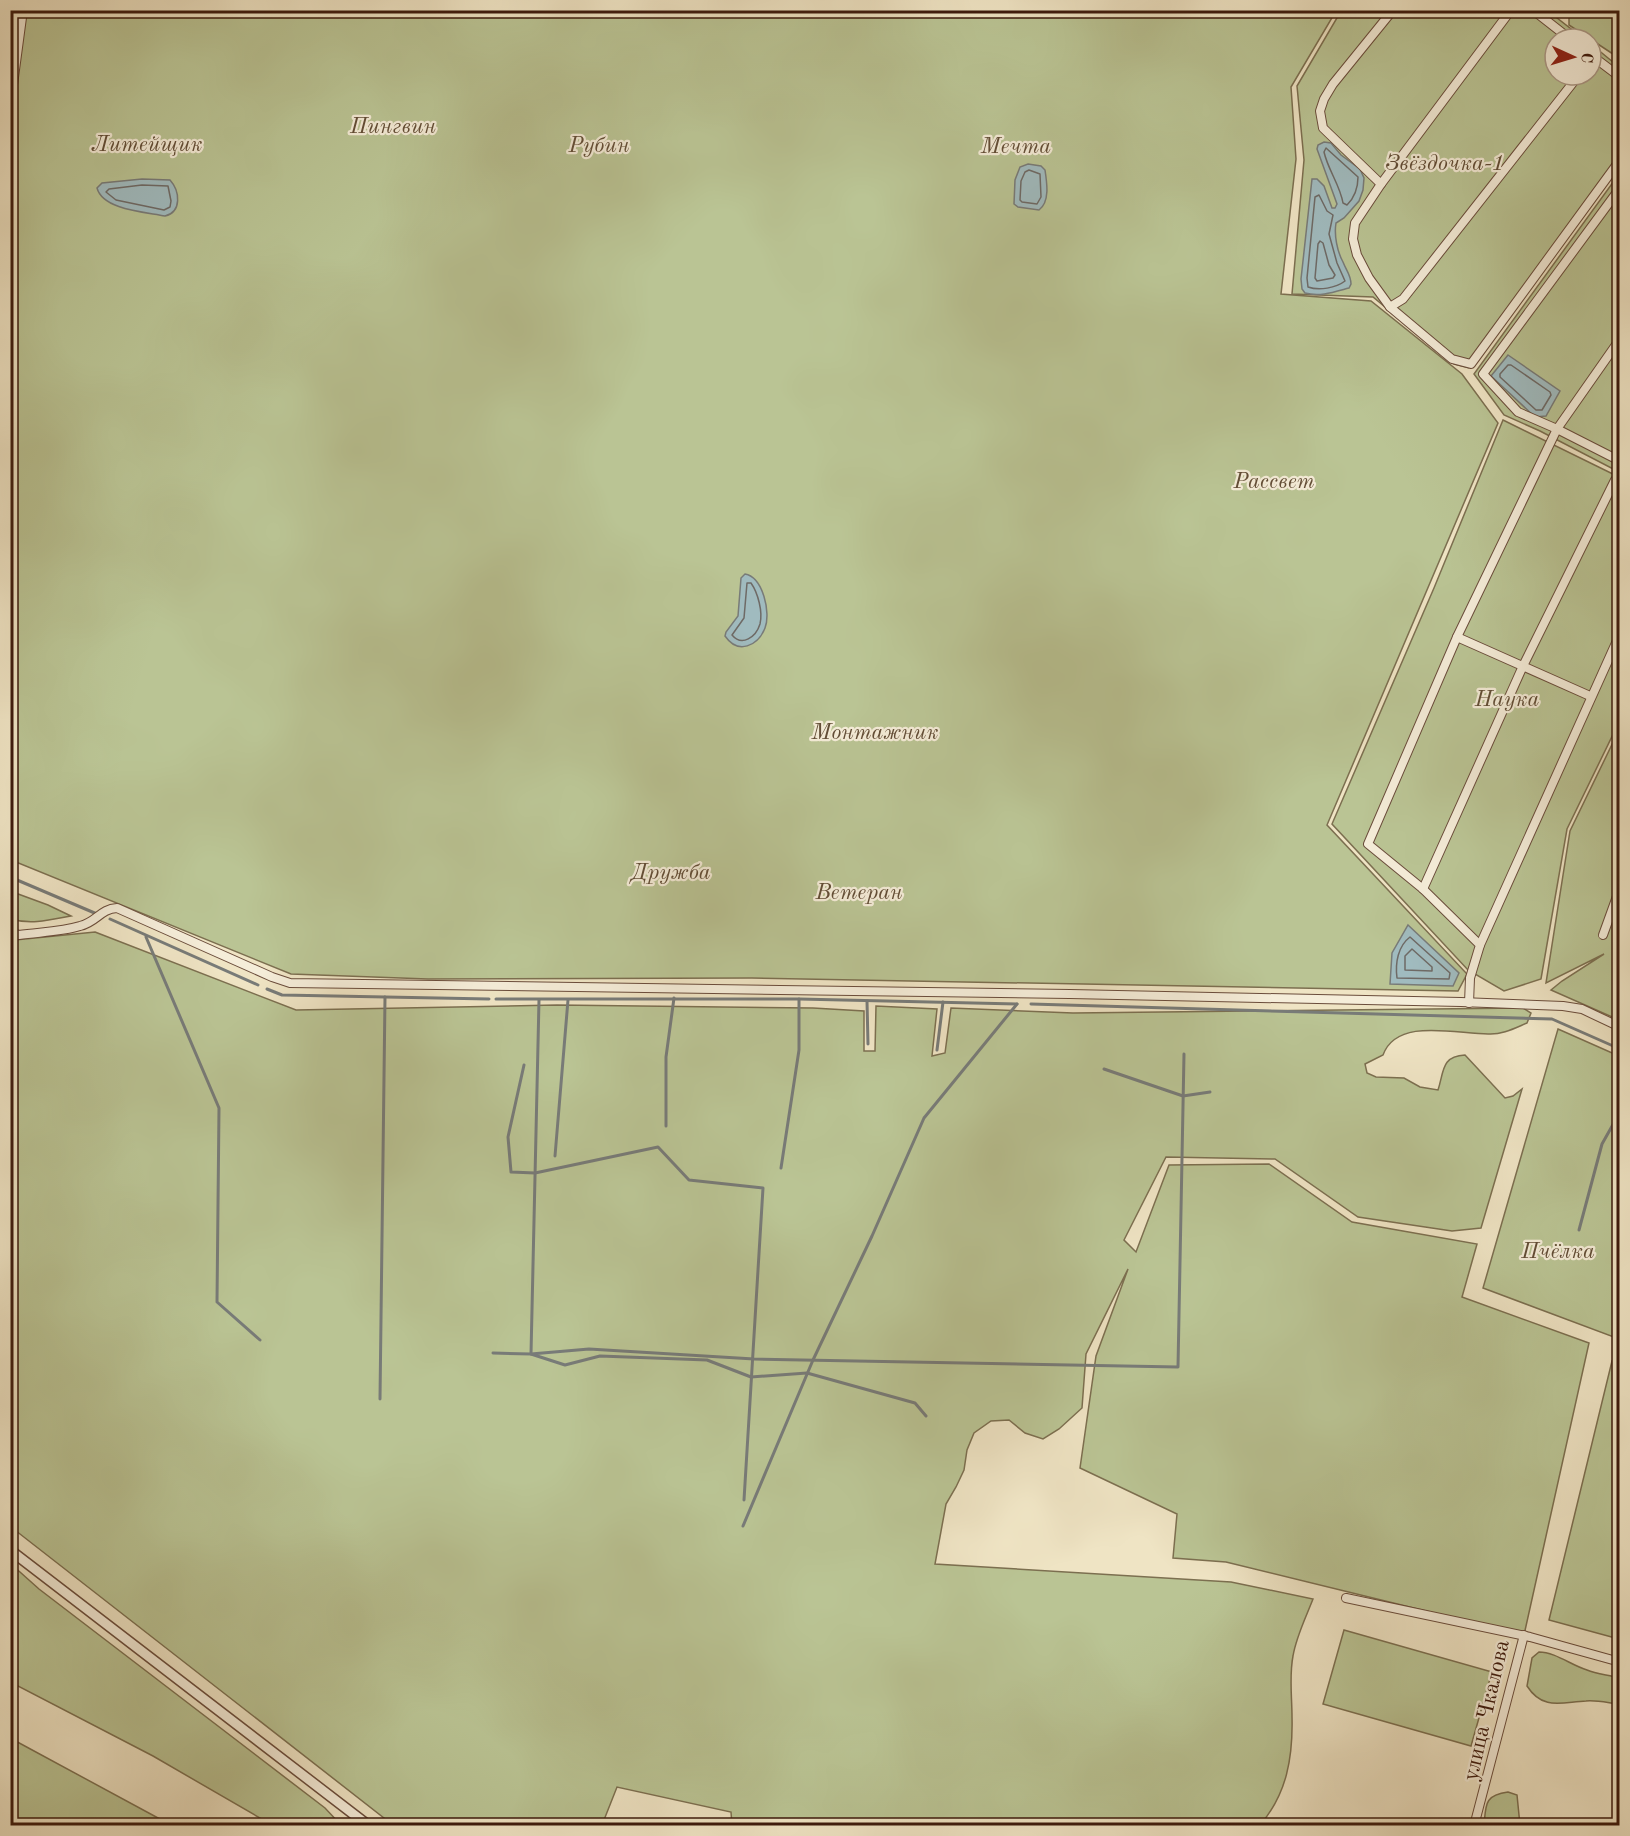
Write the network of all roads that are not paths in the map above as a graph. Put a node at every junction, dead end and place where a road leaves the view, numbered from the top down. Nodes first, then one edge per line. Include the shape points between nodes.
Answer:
1 (23, 10) edge
2 (1393, 10) edge
3 (1511, 10) edge
4 (1533, 10) edge
5 (1555, 27) edge
6 (1603, 65) edge
7 (1620, 77) edge
8 (1570, 87) edge
9 (10, 107) edge
10 (1620, 160) edge
11 (1381, 184) junction
12 (1620, 188) edge
13 (1390, 307) junction
14 (1620, 339) edge
15 (1557, 429) junction
16 (1620, 461) edge
17 (1615, 480) dead end
18 (1620, 634) edge
19 (1458, 637) junction
20 (1523, 666) junction
21 (1590, 696) junction
22 (1620, 888) edge
23 (1423, 889) junction
24 (1617, 903) edge
25 (10, 932) edge
26 (1603, 935) dead end
27 (1480, 945) junction
28 (1469, 1003) junction
29 (1620, 1027) edge
30 (10, 1550) edge
31 (1346, 1598) dead end
32 (1524, 1635) junction
33 (1620, 1662) edge
34 (369, 1826) edge
35 (1474, 1826) edge

1 - 9 street
2 - 11 street via 1333,84 1320,111 1323,128
3 - 11 street
4 - 5 street
6 - 7 street
8 - 13 street via 1403,298
10 - 13 street via 1471,364 1452,359
11 - 13 street via 1355,223 1353,239 1369,278
12 - 15 street via 1483,374 1518,412
14 - 15 street
15 - 16 street
15 - 19 street
17 - 20 street
18 - 21 street
19 - 20 street
19 - 23 street via 1368,844
20 - 21 street
20 - 23 street
21 - 27 street
22 - 24 street
23 - 27 street
24 - 26 street
25 - 28 street via 19,935 80,926 108,909 117,908 290,983
27 - 28 street via 1470,978
28 - 29 street via 1582,1009
30 - 34 street
31 - 32 street, улица Чкалова
32 - 33 street
32 - 35 street, улица Чкалова

